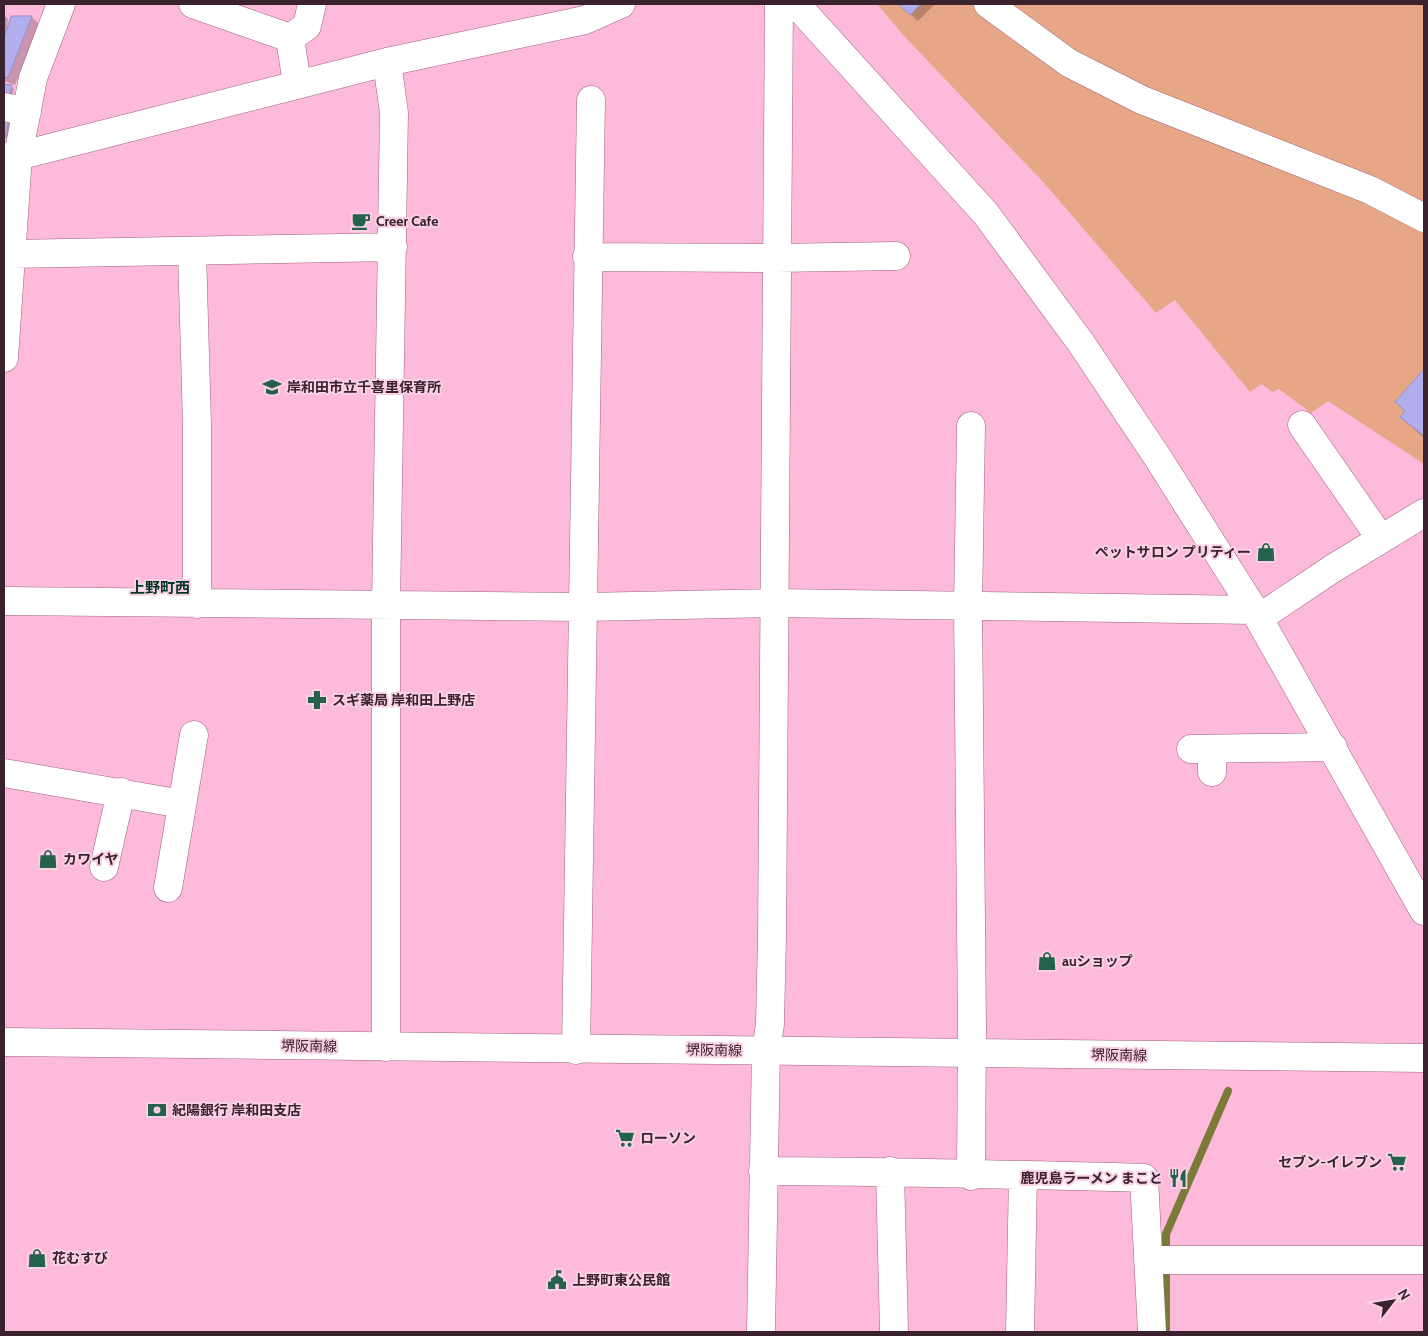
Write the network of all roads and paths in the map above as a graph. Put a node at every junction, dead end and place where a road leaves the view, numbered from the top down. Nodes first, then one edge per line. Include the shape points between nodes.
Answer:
1 (61, 4) edge
2 (193, 4) edge
3 (312, 4) edge
4 (621, 4) edge
5 (779, 4) edge
6 (796, 4) edge
7 (988, 4) edge
8 (584, 12) edge
9 (290, 38) junction
10 (387, 62) junction
11 (298, 84) junction
12 (591, 100) dead end
13 (15, 109) edge
14 (11, 157) edge
15 (1424, 218) edge
16 (393, 247) junction
17 (192, 251) junction
18 (11, 254) junction
19 (896, 256) dead end
20 (587, 257) junction
21 (777, 258) junction
22 (4, 358) edge
23 (1302, 425) dead end
24 (971, 426) dead end
25 (1424, 513) edge
26 (1381, 539) junction
27 (4, 601) edge
28 (774, 603) junction
29 (197, 604) junction
30 (386, 606) junction
31 (968, 606) junction
32 (584, 608) junction
33 (1256, 614) junction
34 (194, 735) dead end
35 (1333, 747) junction
36 (1205, 757) dead end
37 (4, 773) edge
38 (120, 792) junction
39 (182, 804) junction
40 (104, 867) dead end
41 (168, 888) dead end
42 (1421, 895) edge
43 (4, 1042) edge
44 (386, 1047) junction
45 (576, 1050) junction
46 (766, 1051) junction
47 (972, 1053) junction
48 (1424, 1058) edge
49 (763, 1171) junction
50 (890, 1172) junction
51 (1023, 1175) junction
52 (971, 1176) junction
53 (1148, 1260) junction
54 (1424, 1260) edge
55 (761, 1332) edge
56 (894, 1332) edge
57 (1020, 1332) edge
58 (1152, 1332) edge

1 - 13 street via 33,78
2 - 9 street
3 - 9 street via 307,26
4 - 8 street
5 - 21 street
6 - 33 street via 986,214 1081,343
7 - 15 street via 1069,62 1142,100 1370,190
8 - 10 street
9 - 11 street
10 - 11 street
10 - 16 street via 394,113
11 - 14 street
12 - 20 street
13 - 14 street
14 - 18 street
16 - 17 street
16 - 30 street
17 - 18 street
17 - 29 street via 197,424
18 - 22 street
19 - 21 street
20 - 21 street
20 - 32 street
21 - 28 street
23 - 26 street
24 - 31 street
25 - 26 street
26 - 33 street
27 - 29 street
28 - 31 street
28 - 32 street
28 - 46 street via 772,937 770,1024
29 - 30 street
30 - 32 street
30 - 44 street
31 - 33 street
31 - 47 street
32 - 45 street
33 - 35 street
34 - 39 street
35 - 36 street
35 - 42 street
37 - 38 street
38 - 39 street
38 - 40 street
39 - 41 street
43 - 44 street, 堺阪南線
44 - 45 street, 堺阪南線
45 - 46 street, 堺阪南線
46 - 47 street, 堺阪南線
46 - 49 street
47 - 48 street, 堺阪南線
47 - 52 street
49 - 50 street
49 - 55 street
50 - 52 street
50 - 56 street
51 - 52 street
51 - 53 street via 1144,1178
51 - 57 street
53 - 54 street
53 - 58 street

